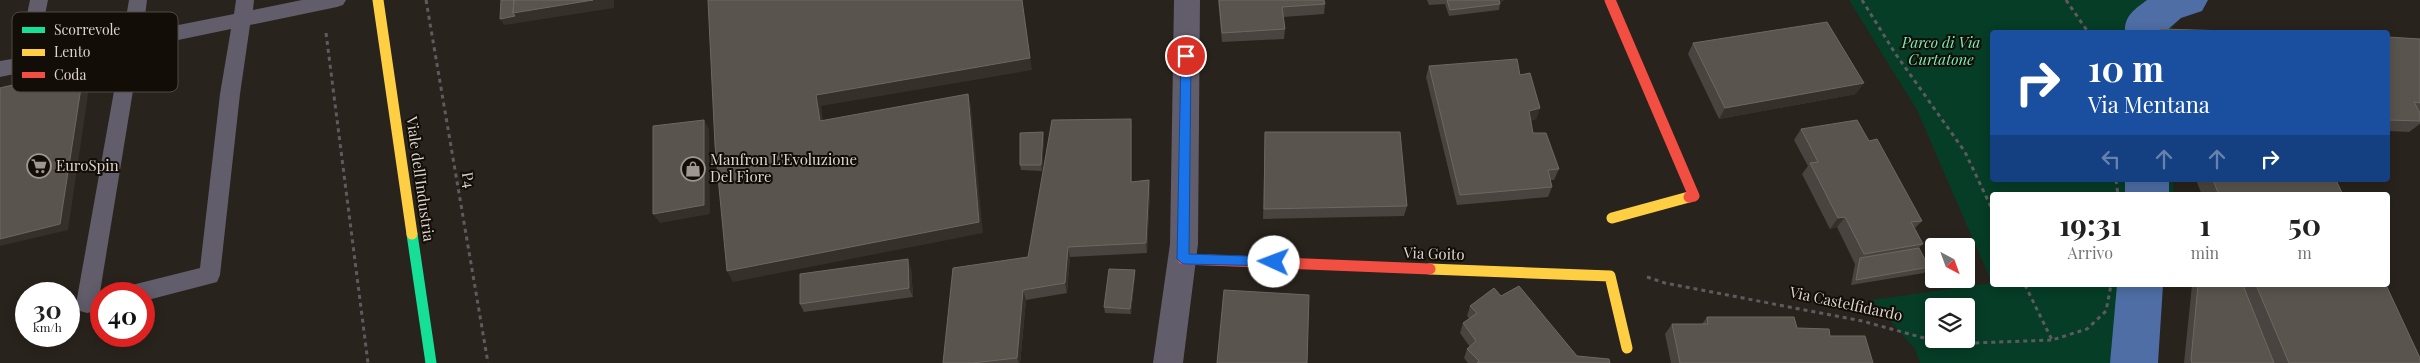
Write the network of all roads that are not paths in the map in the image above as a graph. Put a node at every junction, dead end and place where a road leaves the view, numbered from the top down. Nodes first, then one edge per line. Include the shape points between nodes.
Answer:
1 (245, 0) edge
2 (378, 0) edge
3 (1187, 0) edge
4 (1610, 0) edge
5 (330, 2) edge
6 (240, 22) junction
7 (178, 33) edge
8 (123, 92) edge
9 (1612, 218) dead end
10 (1183, 259) junction
11 (91, 282) edge
12 (90, 287) edge
13 (155, 288) edge
14 (90, 303) edge
15 (1628, 348) dead end
16 (431, 363) edge
17 (1168, 363) edge

1 - 6 lane
2 - 16 street, Viale dell'Industria
3 - 10 street
4 - 9 street via 1694,196
5 - 6 lane
6 - 7 lane
6 - 13 lane via 210,275
8 - 11 lane
10 - 15 street, Via Goito via 1610,276
10 - 17 street
12 - 14 lane via 87,304

